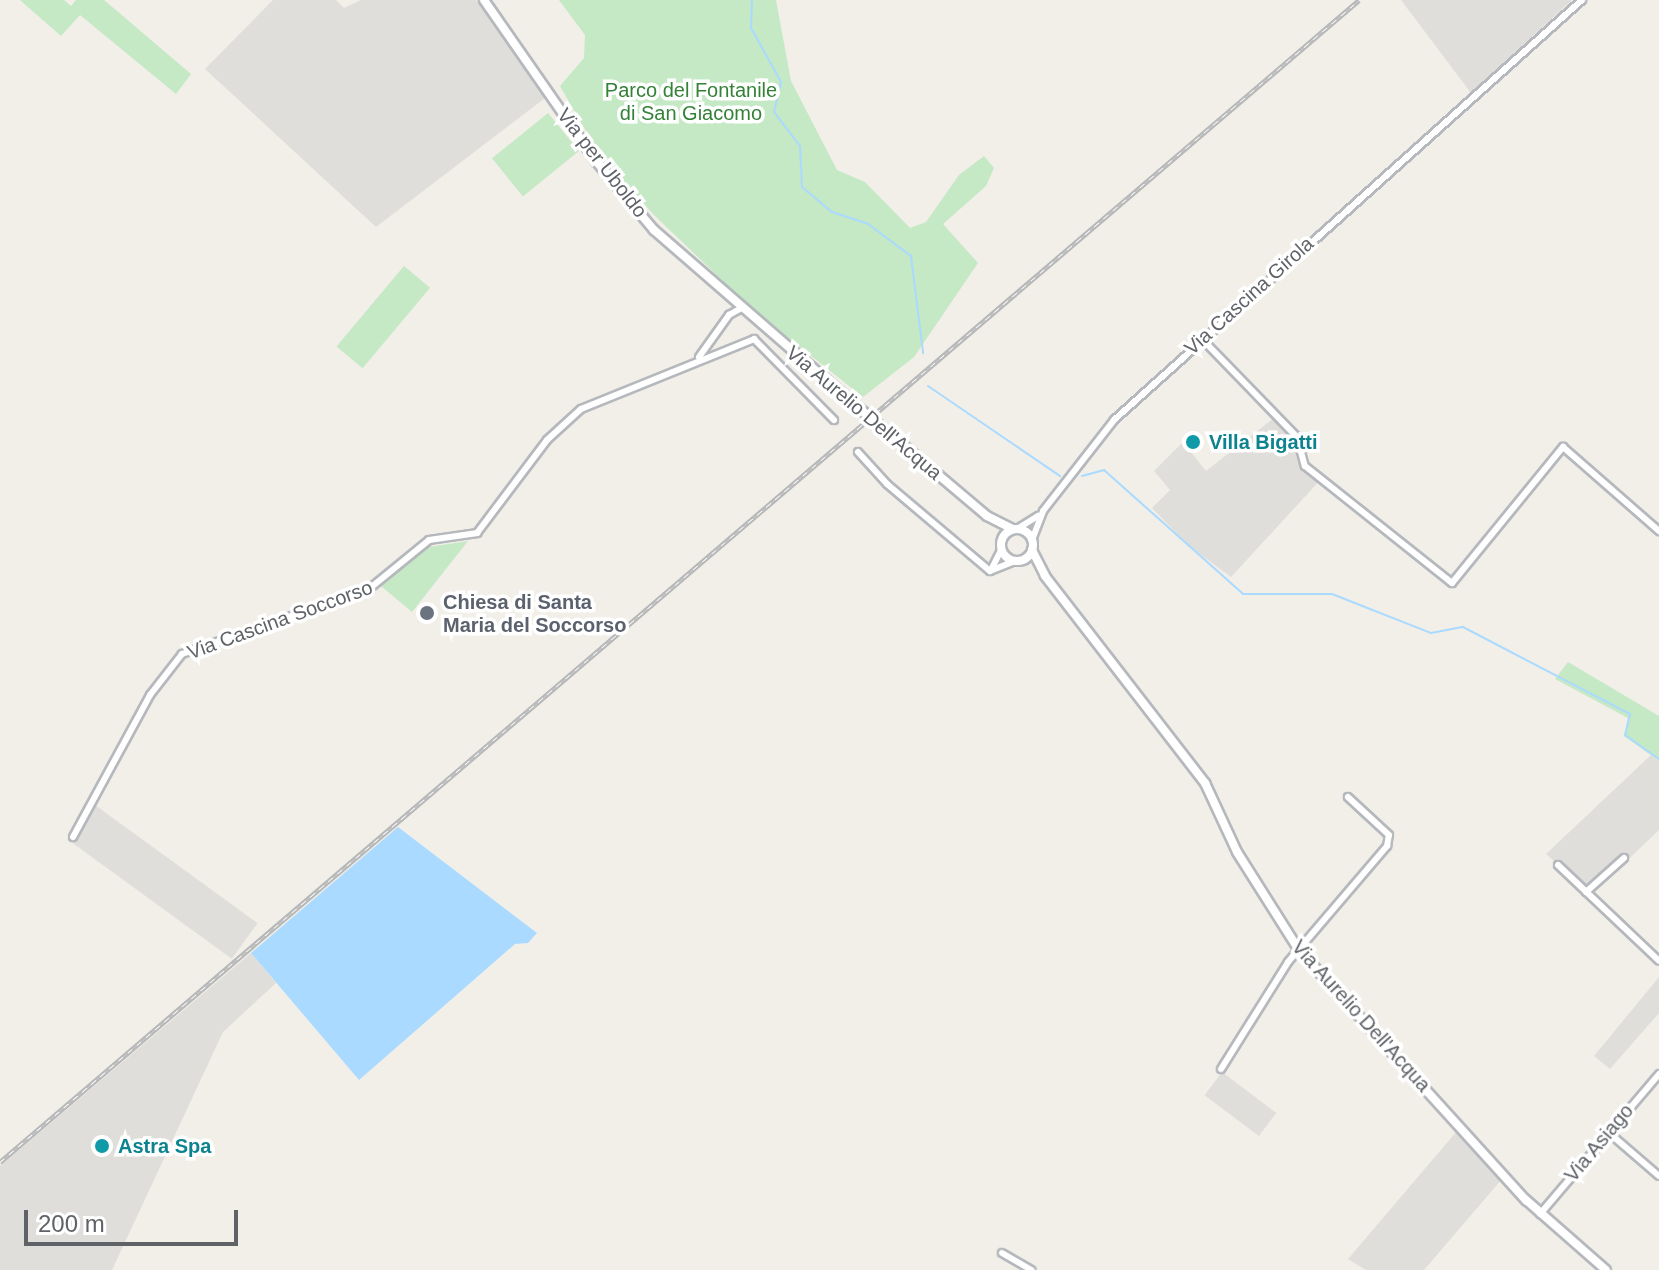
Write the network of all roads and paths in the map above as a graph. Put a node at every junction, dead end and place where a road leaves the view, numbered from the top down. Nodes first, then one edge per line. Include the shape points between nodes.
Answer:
1 (484, 0) edge
2 (1582, 0) edge
3 (740, 309) junction
4 (1202, 339) junction
5 (696, 359) junction
6 (834, 420) dead end
7 (858, 452) dead end
8 (1043, 511) junction
9 (987, 516) junction
10 (1015, 529) junction
11 (1659, 531) edge
12 (1032, 540) junction
13 (1001, 547) junction
14 (1032, 550) junction
15 (1018, 561) junction
16 (990, 571) junction
17 (1045, 576) junction
18 (1348, 797) dead end
19 (73, 837) dead end
20 (1624, 858) dead end
21 (1558, 865) dead end
22 (1586, 892) junction
23 (1299, 950) junction
24 (1659, 961) edge
25 (1221, 1069) dead end
26 (1659, 1074) edge
27 (1608, 1132) junction
28 (1659, 1176) edge
29 (1540, 1214) junction
30 (1002, 1253) dead end
31 (1031, 1270) edge
32 (1606, 1270) edge

1 - 3 street, Via per Uboldo via 620,192
2 - 4 street, Via Cascina Girola
3 - 5 street, Via Cascina Soccorso
3 - 9 street, Via Aurelio Dell'Acqua, bridge
4 - 8 street, Via Cascina Girola via 1114,420
4 - 11 street via 1297,437 1305,466 1452,583 1563,447
5 - 6 street, Via Cascina Soccorso via 754,339
5 - 19 street, Via Cascina Soccorso via 581,409 547,440 477,533 429,540 369,589 182,654 150,695
7 - 16 street via 887,484
8 - 10 street, Via Cascina Girola
8 - 12 street, Via Cascina Girola
9 - 10 street, Via Aurelio Dell'Acqua
9 - 13 street, Via Aurelio Dell'Acqua
10 - 12 street, Via Aurelio Dell'Acqua
10 - 13 street
12 - 14 street
13 - 15 street, Via Aurelio Dell'Acqua
13 - 16 street
14 - 15 street
14 - 17 street, Via Aurelio Dell'Acqua
15 - 16 street
15 - 17 street, Via Aurelio Dell'Acqua
17 - 23 street, Via Aurelio Dell'Acqua via 1193,766 1218,806 1237,852
18 - 23 street via 1390,840
20 - 22 street
21 - 22 street
22 - 24 street
23 - 25 street
23 - 29 street, Via Aurelio Dell'Acqua
26 - 27 street, Via Asiago
27 - 28 street
27 - 29 street, Via Asiago
29 - 32 street, Via Aurelio Dell'Acqua
30 - 31 street

